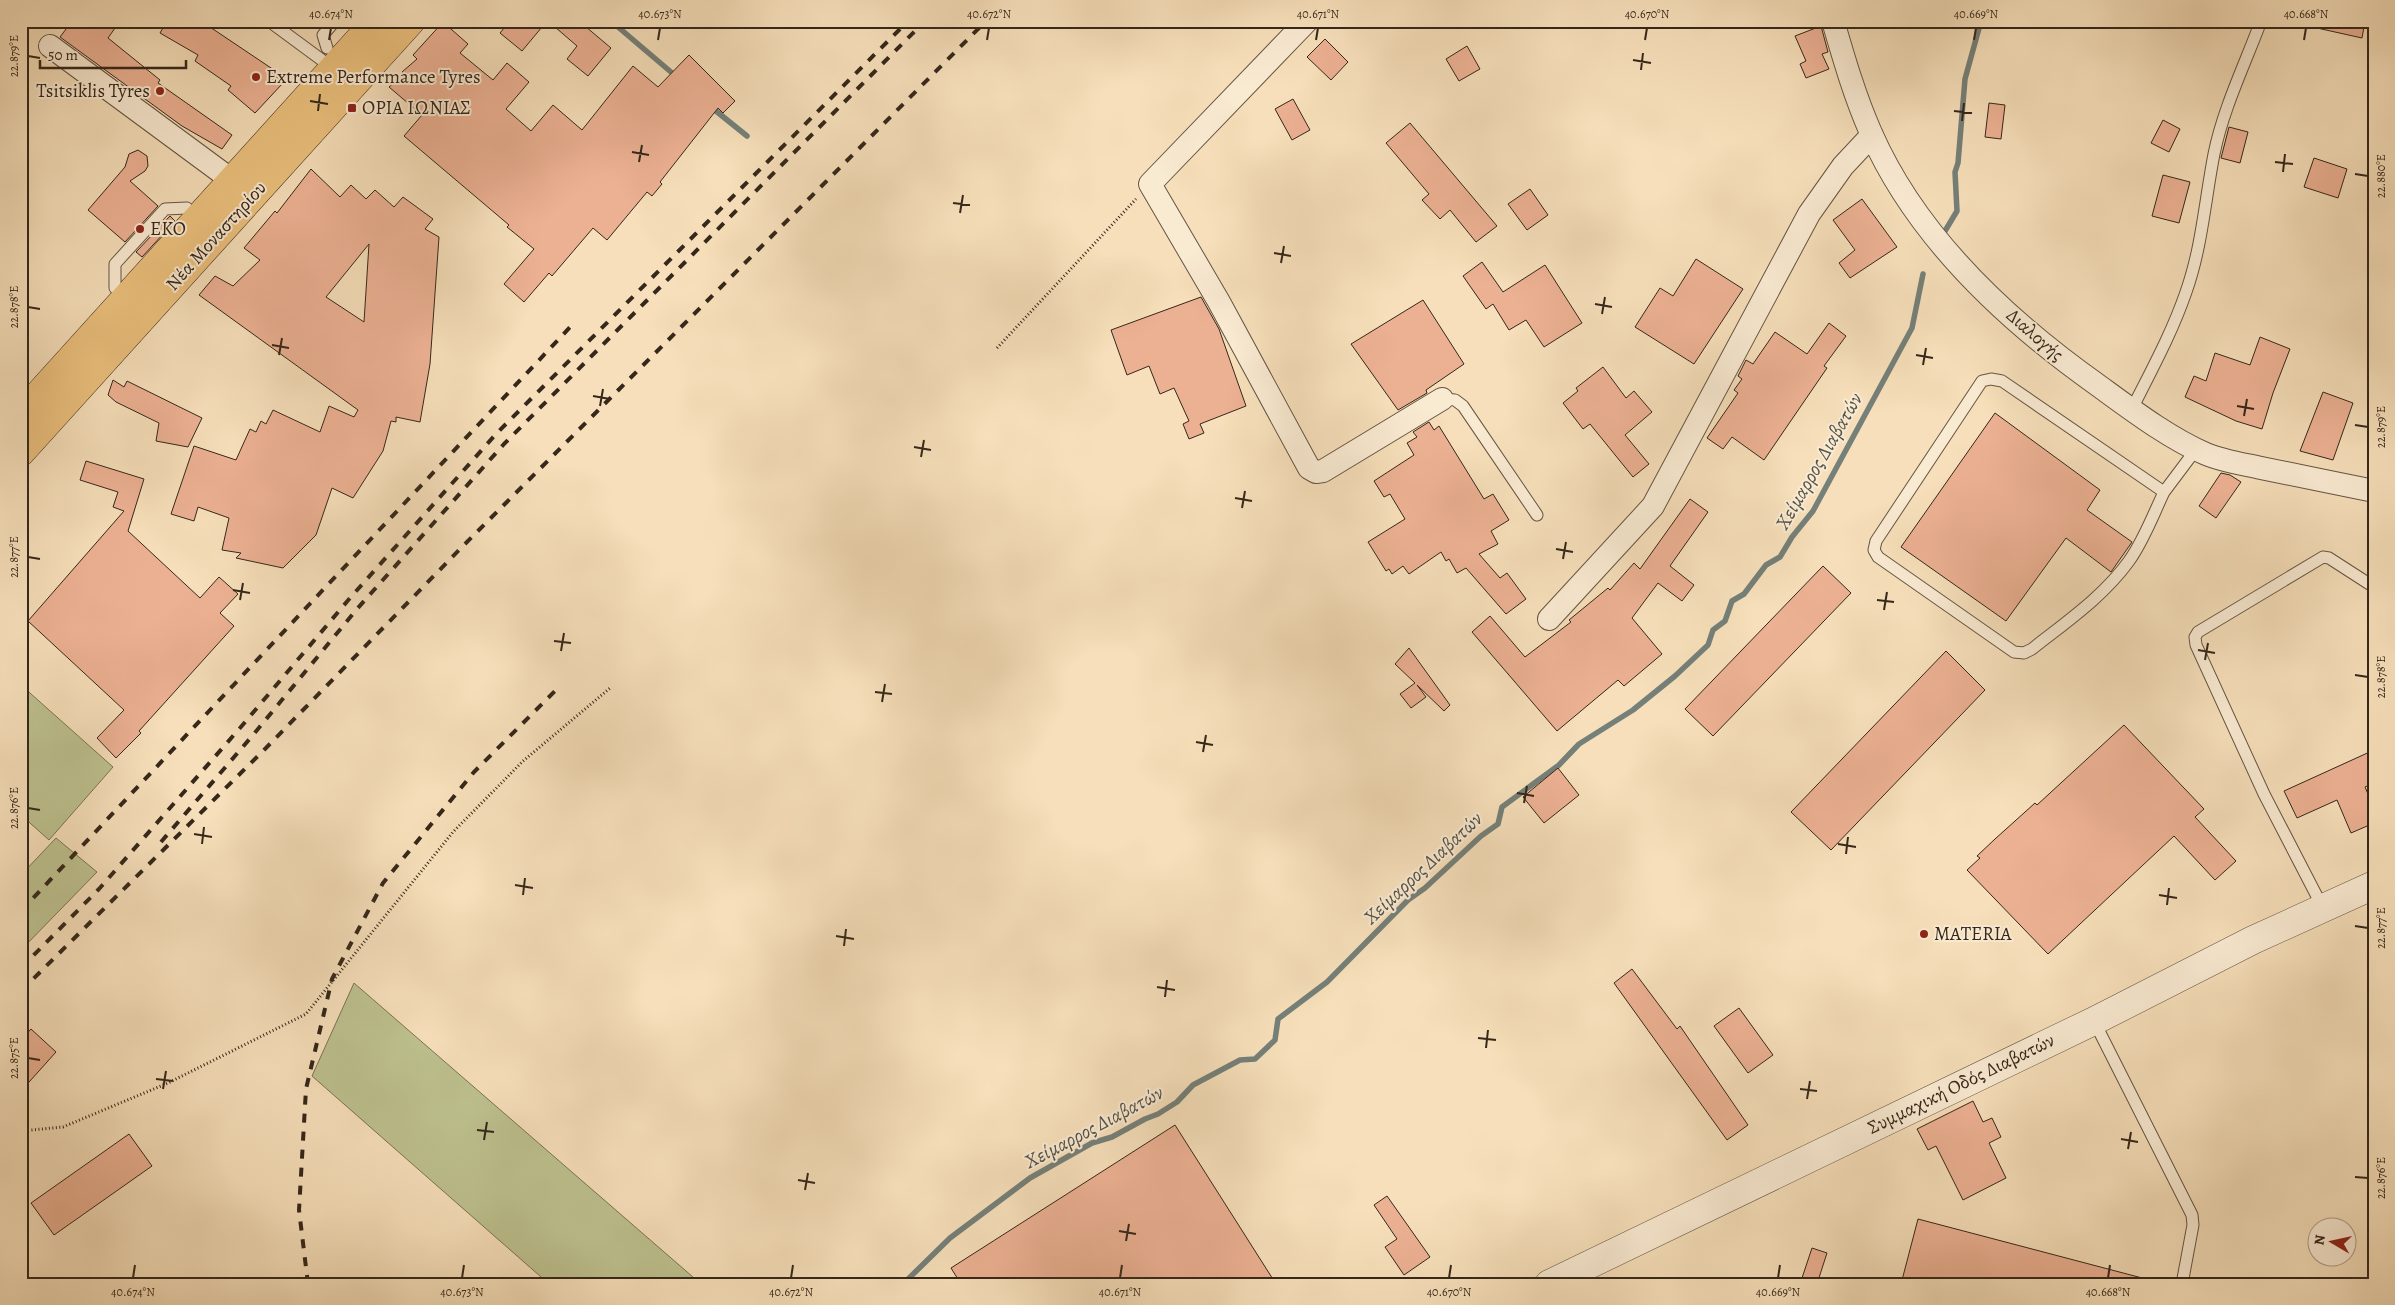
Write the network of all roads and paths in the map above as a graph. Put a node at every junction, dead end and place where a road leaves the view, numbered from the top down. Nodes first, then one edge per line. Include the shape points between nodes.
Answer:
1 (269, 21) edge
2 (335, 21) edge
3 (376, 21) edge
4 (411, 21) edge
5 (1306, 21) edge
6 (1833, 21) edge
7 (2261, 21) edge
8 (50, 46) dead end
9 (330, 58) junction
10 (1872, 135) junction
11 (233, 181) junction
12 (1150, 184) junction
13 (187, 208) dead end
14 (115, 288) dead end
15 (997, 348) dead end
16 (1442, 399) joint
17 (2132, 409) junction
18 (21, 414) edge
19 (2197, 448) junction
20 (21, 452) edge
21 (2374, 491) edge
22 (2164, 492) junction
23 (1537, 516) dead end
24 (2374, 587) edge
25 (1549, 619) dead end
26 (610, 688) dead end
27 (2374, 885) edge
28 (2323, 908) junction
29 (2094, 1021) junction
30 (21, 1131) edge
31 (1549, 1284) edge
32 (2182, 1284) edge

1 - 9 lane
2 - 9 lane via 324,35
3 - 9 main road, Νέα Μοναστηρίου
4 - 20 main road, Νέα Μοναστηρίου
5 - 12 street
6 - 10 street, Διαλογής via 1853,89
7 - 17 lane via 2221,127 2202,238 2187,291
8 - 11 street
9 - 11 main road, Νέα Μοναστηρίου
10 - 17 street, Διαλογής via 1918,216 1960,265 2066,363
10 - 25 street via 1843,166 1809,214 1653,506
11 - 18 main road, Νέα Μοναστηρίου
12 - 15 path
12 - 16 street via 1219,302 1309,468 1323,471
13 - 14 lane via 165,209 115,264
16 - 23 lane via 1455,400 1463,406
17 - 19 street, Διαλογής
19 - 21 street, Διαλογής via 2233,462
19 - 22 lane
22 - 22 lane via 2002,381 1991,379 1982,382 1876,541 1874,550 1878,557 2014,652 2024,654 2108,586 2137,547
24 - 28 lane via 2323,557 2198,632 2195,637 2264,794
26 - 30 path via 523,761 453,832 306,1014 168,1082 63,1127
27 - 28 street, Συμμαχική Οδός Διαβατών
28 - 29 street, Συμμαχική Οδός Διαβατών via 2177,977
29 - 31 street, Συμμαχική Οδός Διαβατών
29 - 32 lane via 2192,1215

